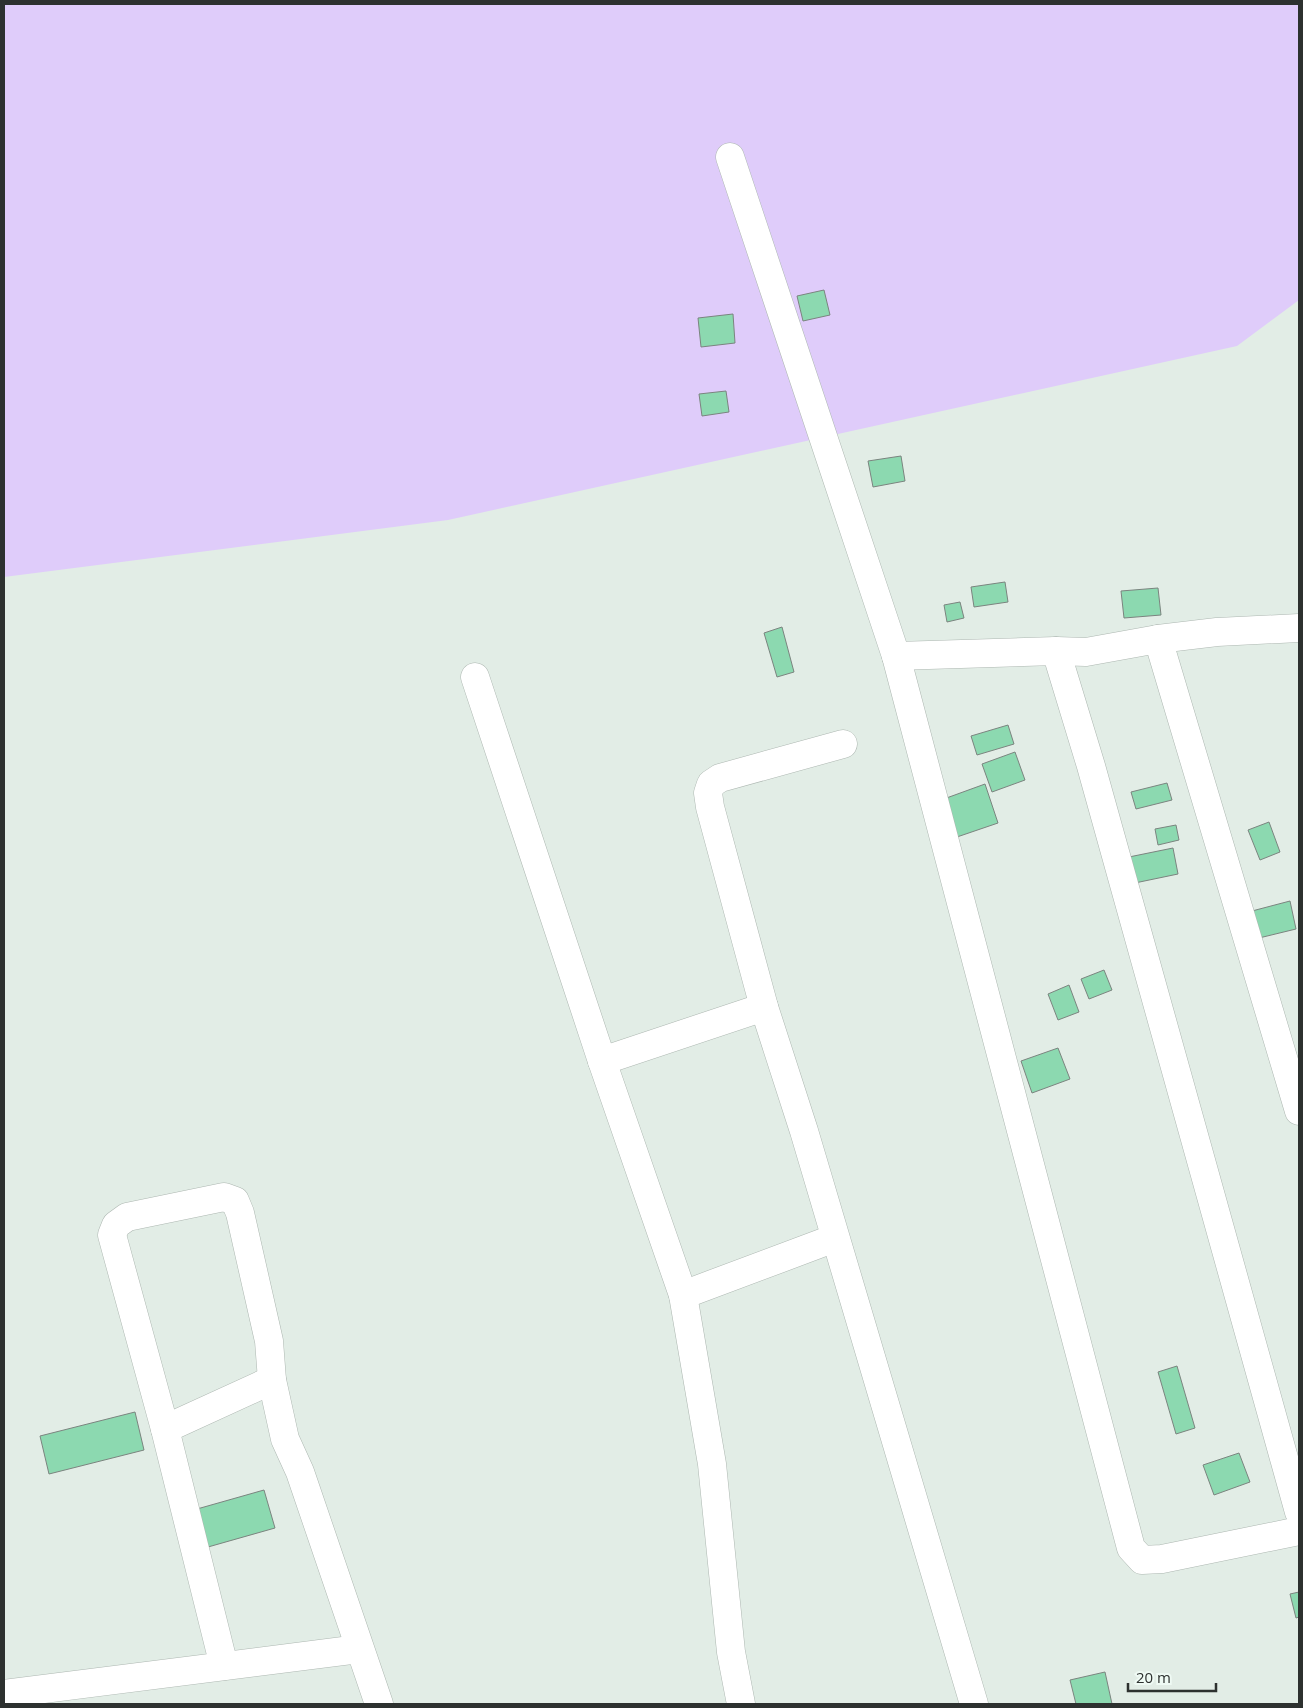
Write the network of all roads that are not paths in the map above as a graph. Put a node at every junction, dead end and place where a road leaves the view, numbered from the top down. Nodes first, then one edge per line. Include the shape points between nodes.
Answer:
1 (730, 157) dead end
2 (1299, 628) edge
3 (1158, 639) junction
4 (1056, 651) junction
5 (896, 656) junction
6 (475, 677) dead end
7 (843, 744) dead end
8 (764, 1007) junction
9 (602, 1061) junction
10 (1299, 1111) edge
11 (835, 1238) junction
12 (683, 1295) junction
13 (272, 1380) junction
14 (165, 1429) junction
15 (1299, 1512) edge
16 (1299, 1531) edge
17 (359, 1649) junction
18 (224, 1666) junction
19 (4, 1694) edge
20 (378, 1704) edge
21 (741, 1704) edge
22 (974, 1704) edge

1 - 5 street
2 - 3 street
3 - 4 street via 1086,652
3 - 10 street
4 - 5 street
4 - 15 street
5 - 16 street via 1131,1548 1142,1560 1162,1559
6 - 9 street
7 - 8 street via 720,778 711,784 708,793
8 - 9 street
8 - 11 street
9 - 12 street
11 - 12 street
11 - 22 street
12 - 21 street via 712,1464 731,1652
13 - 14 street
13 - 14 street via 270,1341 235,1200 224,1197 127,1217 116,1225 112,1235
13 - 17 street via 285,1439 300,1472
14 - 18 street
17 - 18 street
17 - 20 street
18 - 19 street

